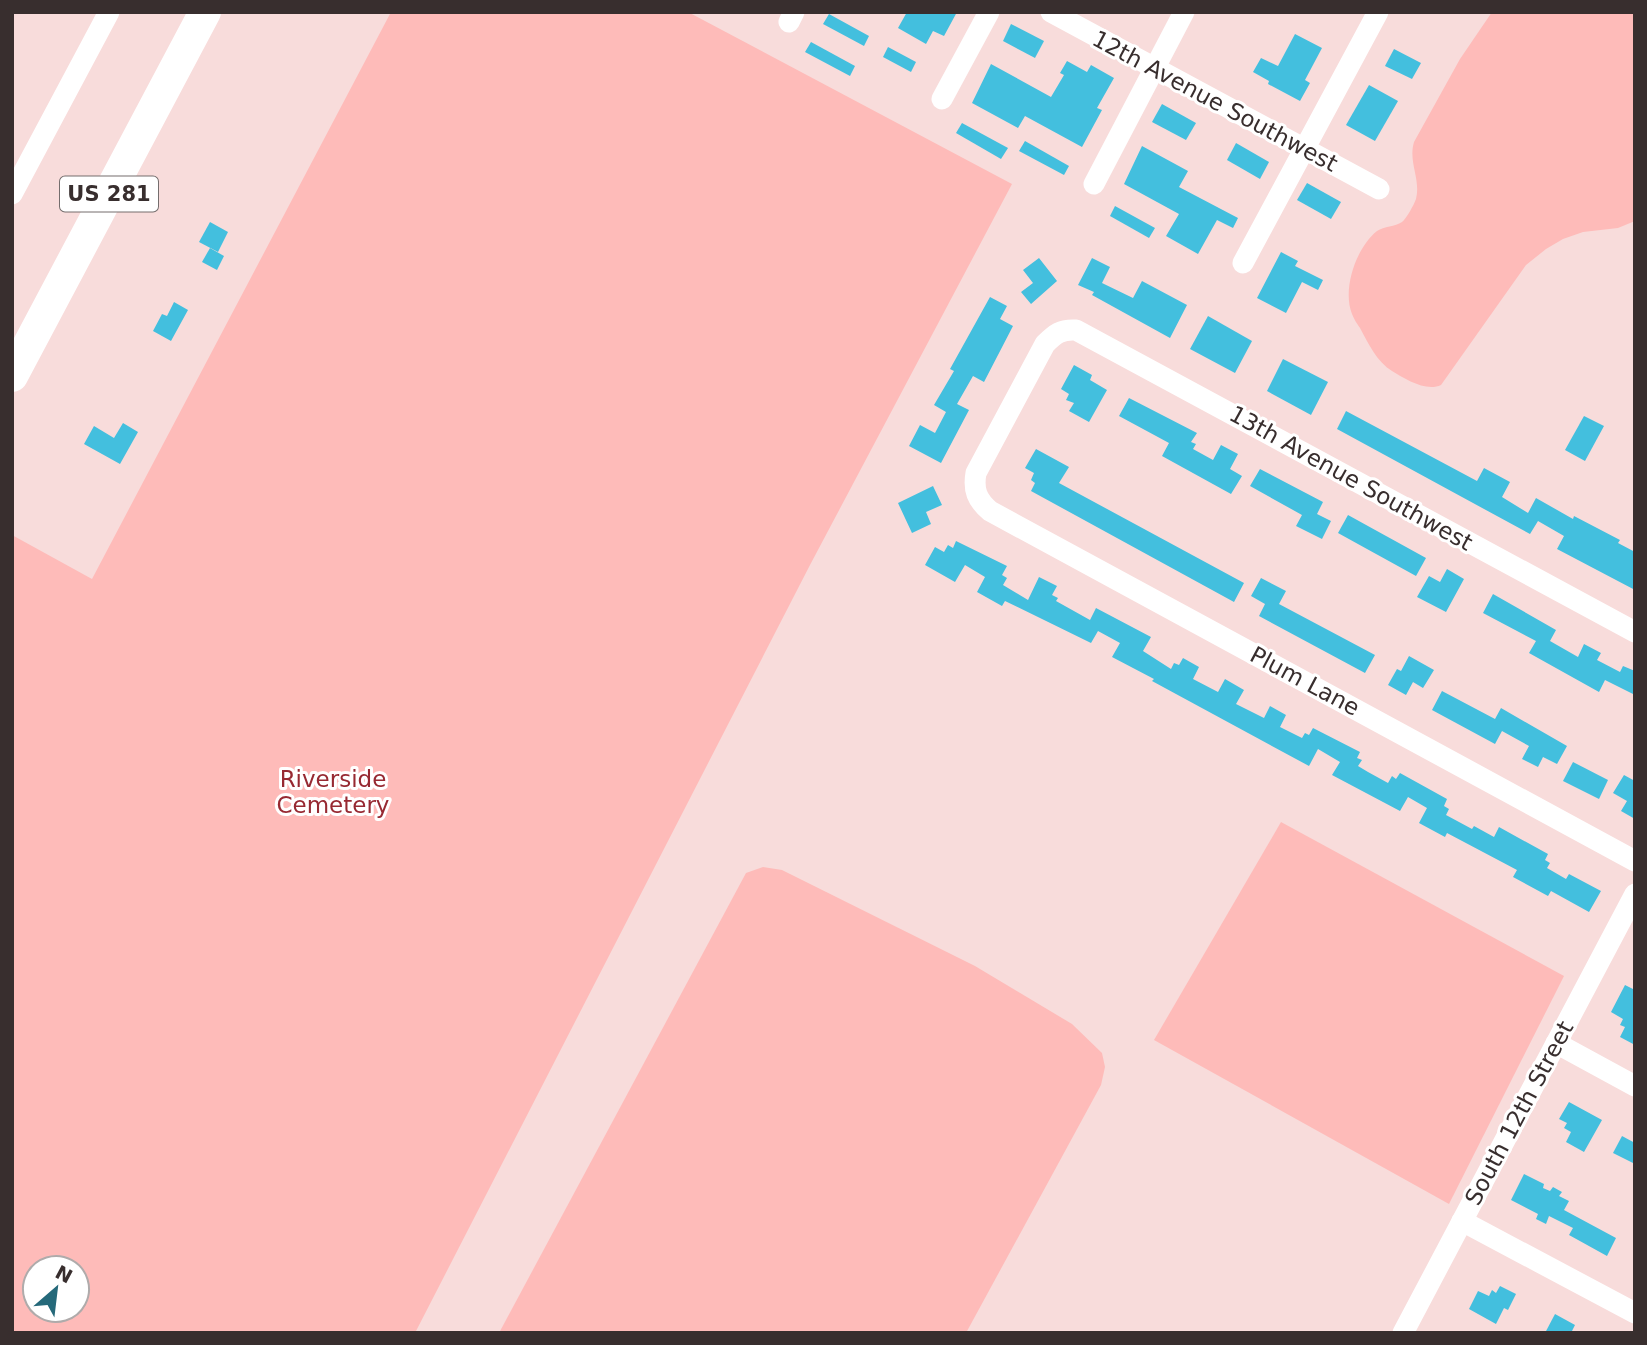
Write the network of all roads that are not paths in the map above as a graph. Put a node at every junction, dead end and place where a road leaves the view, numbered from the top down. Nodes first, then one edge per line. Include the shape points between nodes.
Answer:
1 (109, 12) edge
2 (205, 12) edge
3 (989, 12) edge
4 (1051, 12) edge
5 (1184, 12) edge
6 (1378, 12) edge
7 (1154, 68) junction
8 (942, 99) dead end
9 (1306, 149) junction
10 (1094, 184) dead end
11 (1380, 189) dead end
12 (12, 194) edge
13 (1243, 263) dead end
14 (1066, 330) joint
15 (12, 376) edge
16 (1635, 632) edge
17 (1635, 860) edge
18 (1635, 894) edge
19 (1556, 1043) junction
20 (1635, 1086) edge
21 (1462, 1221) junction
22 (1635, 1313) edge
23 (1402, 1333) edge

1 - 12 street
2 - 15 highway, US 281
3 - 8 street
4 - 7 street, 12th Avenue Southwest
5 - 7 street
6 - 9 street
7 - 9 street, 12th Avenue Southwest
7 - 10 street
9 - 11 street, 12th Avenue Southwest
9 - 13 street
14 - 16 street, 13th Avenue Southwest via 1084,332
14 - 17 street, Plum Lane via 1045,344 976,473 978,498 990,511
18 - 19 street, South 12th Street
19 - 20 street
19 - 21 street, South 12th Street
21 - 22 street
21 - 23 street, South 12th Street

